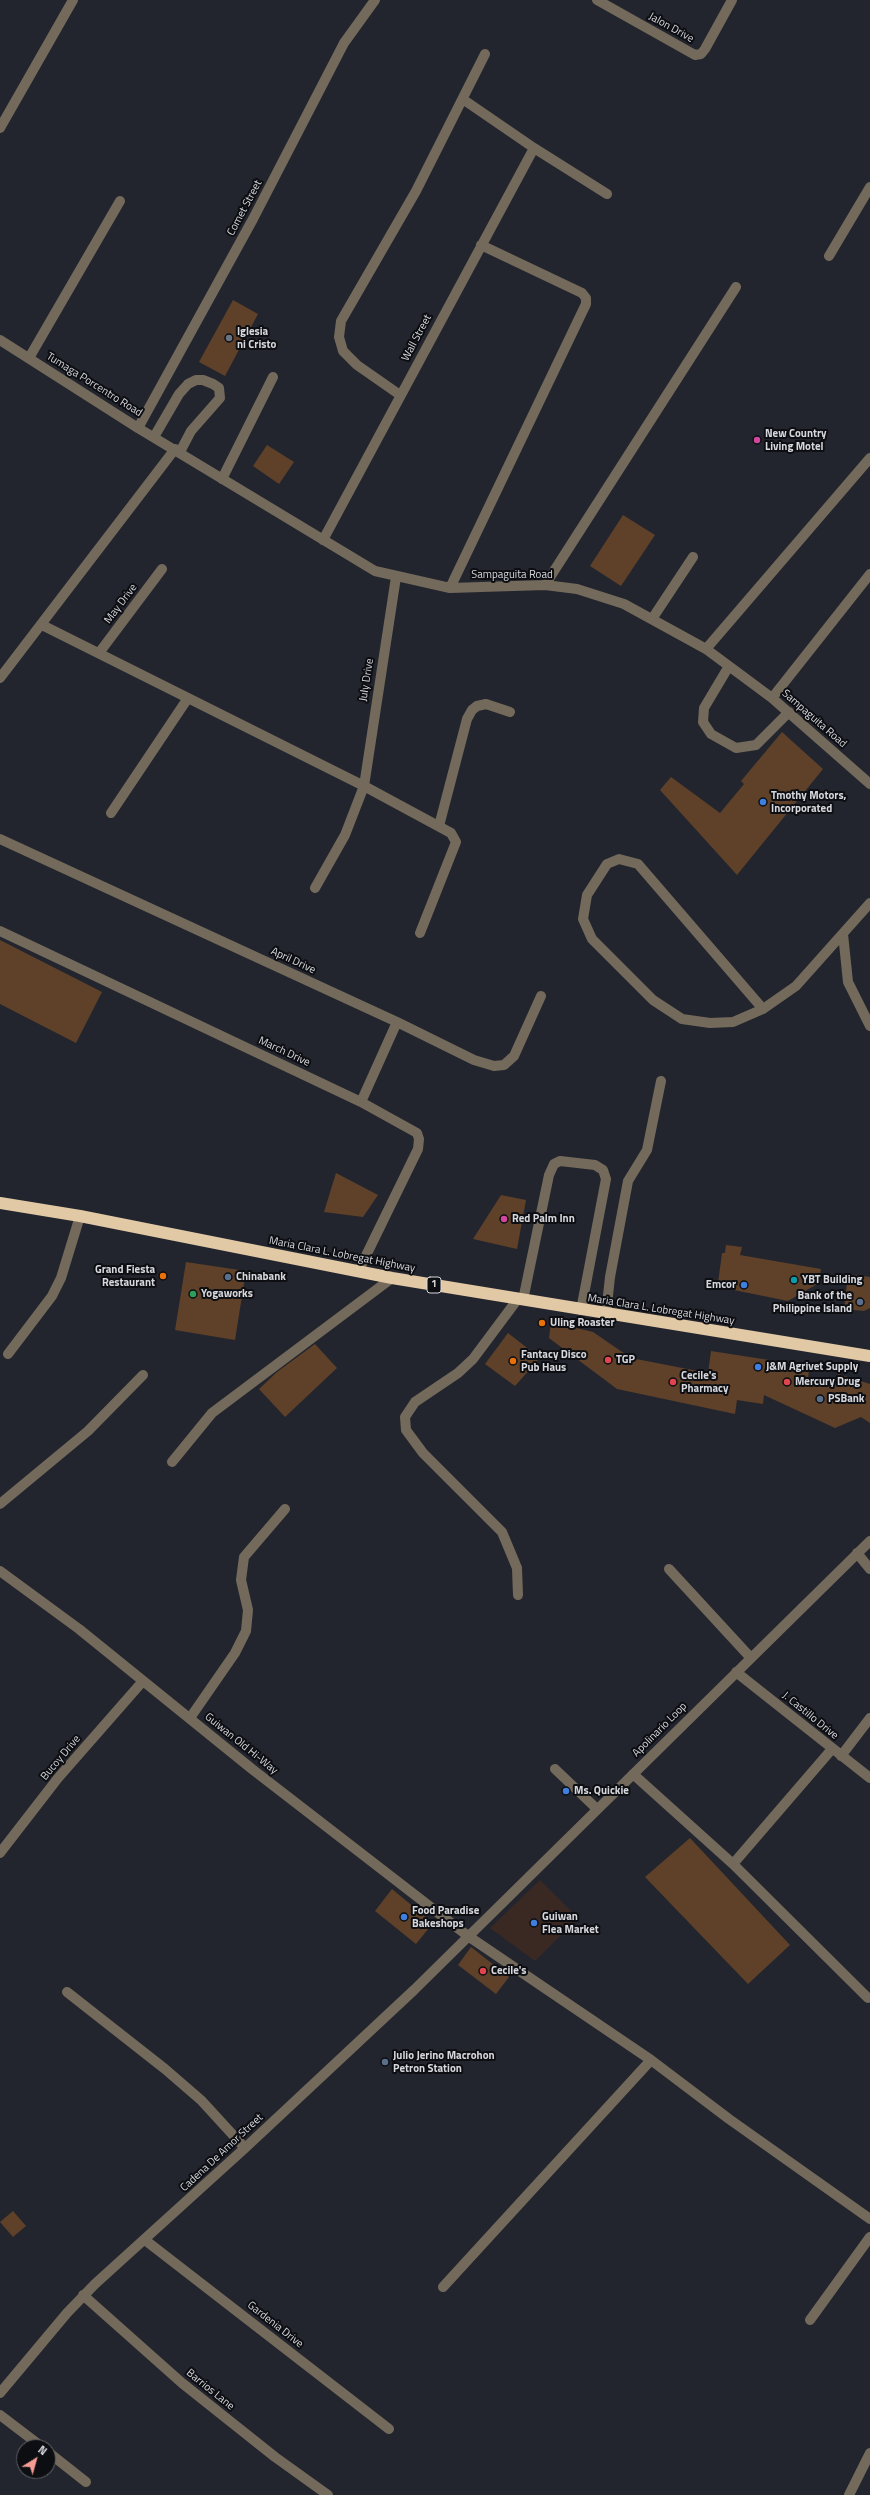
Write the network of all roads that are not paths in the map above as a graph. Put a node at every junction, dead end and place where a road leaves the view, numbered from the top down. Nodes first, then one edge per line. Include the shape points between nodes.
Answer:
1 (73, 0) edge
2 (374, 0) edge
3 (597, 0) edge
4 (732, 0) edge
5 (485, 54) dead end
6 (464, 100) junction
7 (0, 128) edge
8 (534, 148) junction
9 (870, 188) edge
10 (607, 194) dead end
11 (120, 201) dead end
12 (481, 245) junction
13 (829, 256) dead end
14 (736, 287) dead end
15 (0, 340) edge
16 (29, 358) junction
17 (273, 377) dead end
18 (400, 395) junction
19 (138, 428) junction
20 (154, 437) junction
21 (177, 451) junction
22 (870, 458) edge
23 (222, 479) junction
24 (323, 540) junction
25 (693, 557) dead end
26 (162, 568) dead end
27 (870, 574) edge
28 (396, 577) junction
29 (545, 585) junction
30 (450, 588) junction
31 (652, 619) junction
32 (42, 625) junction
33 (706, 649) junction
34 (98, 653) junction
35 (729, 666) junction
36 (0, 678) edge
37 (188, 698) junction
38 (772, 698) junction
39 (510, 712) dead end
40 (789, 712) junction
41 (870, 784) edge
42 (364, 786) junction
43 (111, 813) dead end
44 (439, 826) junction
45 (0, 839) edge
46 (315, 888) dead end
47 (870, 903) edge
48 (0, 931) edge
49 (420, 933) dead end
50 (843, 934) junction
51 (541, 996) dead end
52 (763, 1009) junction
53 (397, 1022) junction
54 (870, 1026) edge
55 (661, 1081) dead end
56 (361, 1102) junction
57 (0, 1203) edge
58 (80, 1216) junction
59 (358, 1272) junction
60 (392, 1278) junction
61 (520, 1300) junction
62 (581, 1310) junction
63 (606, 1314) junction
64 (8, 1354) dead end
65 (870, 1356) edge
66 (143, 1374) dead end
67 (172, 1462) dead end
68 (0, 1504) edge
69 (285, 1509) dead end
70 (870, 1541) edge
71 (857, 1553) junction
72 (669, 1569) dead end
73 (870, 1569) edge
74 (0, 1571) edge
75 (518, 1595) dead end
76 (750, 1658) junction
77 (736, 1672) junction
78 (142, 1681) junction
79 (190, 1718) junction
80 (870, 1718) edge
81 (832, 1749) junction
82 (841, 1756) junction
83 (554, 1769) dead end
84 (633, 1774) junction
85 (870, 1778) edge
86 (597, 1809) junction
87 (0, 1853) edge
88 (733, 1864) junction
89 (468, 1936) junction
90 (67, 1992) dead end
91 (868, 1998) dead end
92 (651, 2060) junction
93 (245, 2148) junction
94 (868, 2214) edge
95 (870, 2237) edge
96 (145, 2240) junction
97 (443, 2287) dead end
98 (84, 2295) junction
99 (810, 2320) dead end
100 (0, 2393) edge
101 (0, 2415) edge
102 (389, 2429) dead end
103 (32, 2439) edge
104 (870, 2453) edge
105 (56, 2458) edge
106 (86, 2482) dead end
107 (328, 2495) edge
108 (849, 2495) edge

1 - 7 street
2 - 19 street, Comet Street via 344,43 253,219
3 - 4 street, Jalon Drive via 695,55 702,54
5 - 6 street
6 - 8 street
6 - 18 street via 416,191 341,321 339,337 342,351 357,365
8 - 10 street
8 - 12 street, Wall Street
9 - 13 street
11 - 16 street
12 - 18 street, Wall Street
12 - 30 street via 582,293 586,298 586,304
14 - 29 street
15 - 16 street, Tumaga Porcentro Road
16 - 19 street, Tumaga Porcentro Road
17 - 23 street
18 - 24 street, Wall Street
19 - 20 street, Tumaga Porcentro Road
20 - 21 street, Tumaga Porcentro Road
20 - 21 street via 179,394 188,384 196,380 213,384 218,388 220,398
21 - 23 street, Sampaguita Road
21 - 32 street
22 - 33 street
23 - 24 street, Sampaguita Road
24 - 28 street, Sampaguita Road via 375,571
25 - 31 street
26 - 34 street, May Drive
27 - 38 street
28 - 30 street, Sampaguita Road
28 - 42 street, July Drive
29 - 30 street, Sampaguita Road
29 - 31 street, Sampaguita Road via 577,589 624,604
31 - 33 street, Sampaguita Road
32 - 34 street
32 - 36 street
33 - 35 street, Sampaguita Road
34 - 37 street
35 - 38 street, Sampaguita Road
35 - 40 street via 704,708 703,722 711,734 736,748 756,745
37 - 42 street
37 - 43 street
38 - 40 street, Sampaguita Road
39 - 44 street via 486,704 472,710 467,719
40 - 41 street, Sampaguita Road
42 - 44 street
42 - 46 street, July Drive via 345,835
44 - 49 street via 451,832 456,842
45 - 53 street, April Drive
47 - 50 street
48 - 56 street, March Drive
50 - 52 street via 796,986
50 - 54 street via 848,982
51 - 53 street, April Drive via 514,1056 504,1065 494,1066 474,1060
52 - 52 street via 733,1022 710,1023 682,1019 653,1000 592,939 583,919 587,895 607,864 619,860 638,864
53 - 56 street
55 - 63 street via 647,1150 628,1181 610,1277
56 - 59 street, March Drive via 412,1129 420,1139 418,1149
57 - 58 highway, Maria Clara L. Lobregat Highway / 1
58 - 59 highway, Maria Clara L. Lobregat Highway / 1
58 - 64 street via 61,1278 52,1296
59 - 60 highway, Maria Clara L. Lobregat Highway / 1
60 - 61 highway, Maria Clara L. Lobregat Highway / 1
60 - 67 street via 212,1413
61 - 62 highway, Maria Clara L. Lobregat Highway / 1
61 - 62 street via 549,1175 554,1164 560,1161 594,1165 603,1170 606,1179
61 - 75 street via 472,1359 458,1373 415,1402 405,1417 406,1430 423,1453 502,1532 517,1568
62 - 63 highway, Maria Clara L. Lobregat Highway / 1
63 - 65 highway, Maria Clara L. Lobregat Highway / 1
66 - 68 street via 88,1431
69 - 79 street via 244,1557 241,1580 248,1610 246,1630 235,1653
70 - 71 street, Apolinario Loop
71 - 73 street
71 - 76 street, Apolinario Loop
72 - 76 street
74 - 78 street, Guiwan Old Hi-Way via 79,1629
76 - 77 street, Apolinario Loop
77 - 81 street, J. Castillo Drive
77 - 84 street, Apolinario Loop
78 - 79 street, Guiwan Old Hi-Way
78 - 87 street, Bucoy Drive via 58,1778
79 - 89 street, Guiwan Old Hi-Way
80 - 82 street
81 - 82 street, J. Castillo Drive
81 - 88 street
82 - 85 street, J. Castillo Drive
83 - 86 street
84 - 86 street, Apolinario Loop
84 - 88 street
86 - 89 street, Apolinario Loop
88 - 91 street
89 - 92 street, Guiwan Old Hi-Way
89 - 93 street, Cadena De Amor Street
90 - 93 street via 165,2068 202,2101
92 - 94 street, Guiwan Old Hi-Way via 729,2119
92 - 97 street
93 - 96 street, Cadena De Amor Street
95 - 99 street
96 - 98 street, Cadena De Amor Street
96 - 102 street, Gardenia Drive
98 - 100 street, Cadena De Amor Street
98 - 107 street, Barrios Lane via 182,2383
101 - 103 street
104 - 108 street
105 - 106 street

